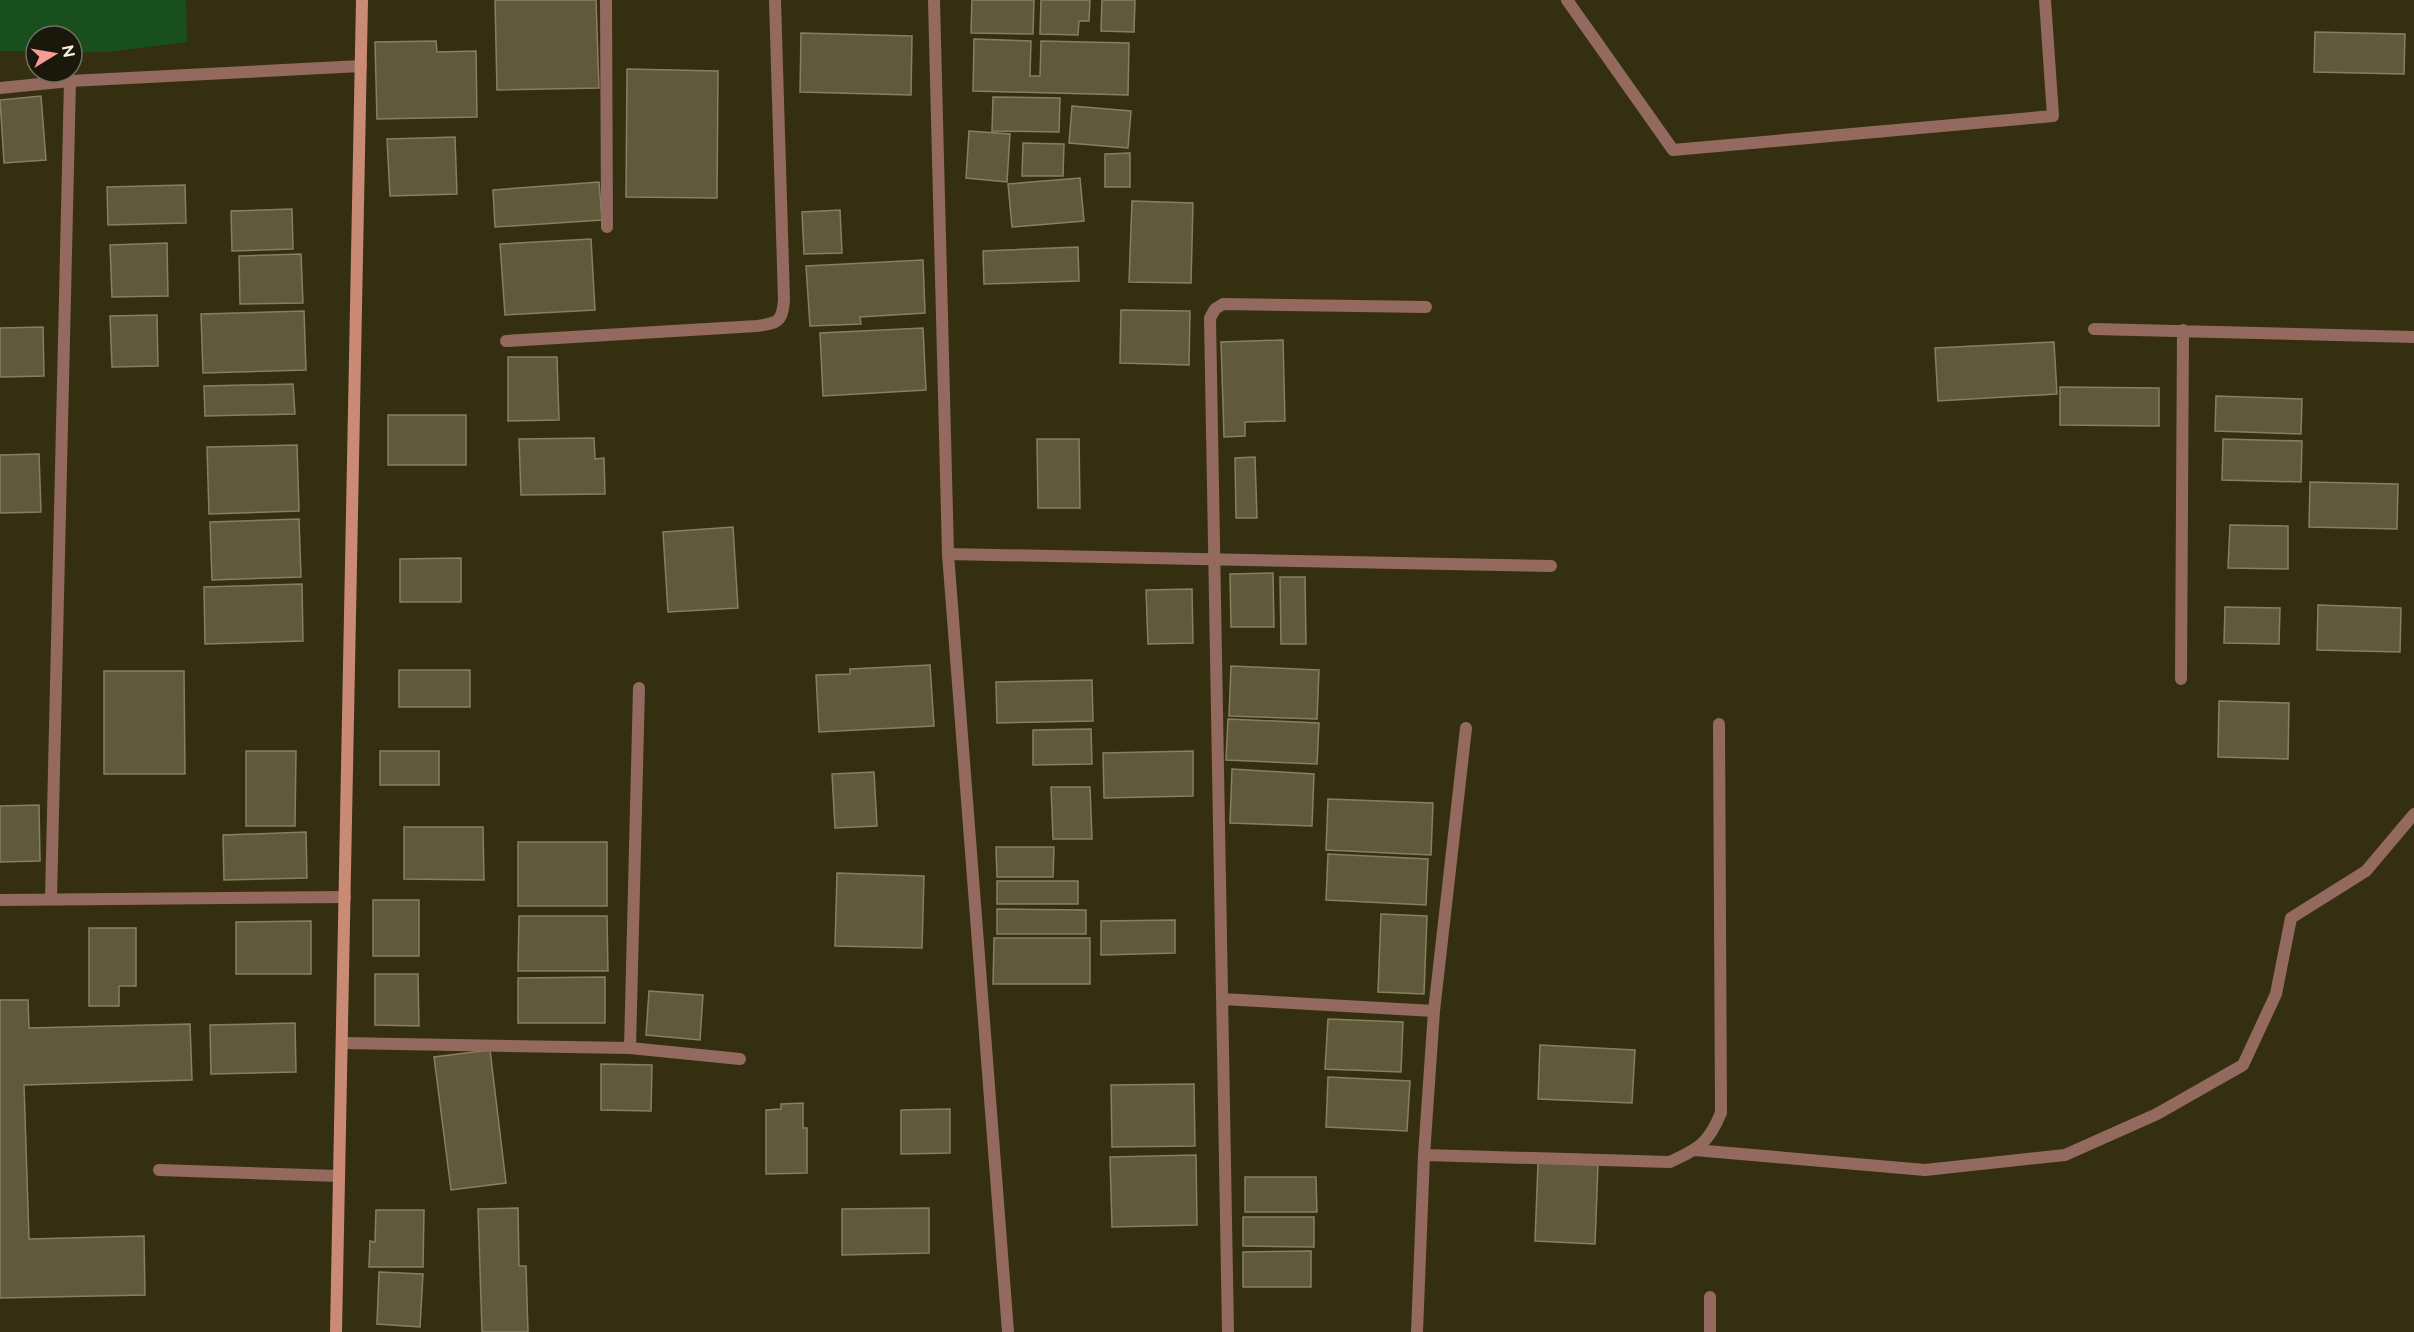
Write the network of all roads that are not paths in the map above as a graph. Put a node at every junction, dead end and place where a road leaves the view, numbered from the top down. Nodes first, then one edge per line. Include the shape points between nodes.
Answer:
1 (362, 0) edge
2 (606, 0) edge
3 (775, 0) edge
4 (934, 0) edge
5 (1568, 0) edge
6 (2045, 0) edge
7 (361, 66) junction
8 (84, 80) edge
9 (40, 84) edge
10 (70, 84) edge
11 (0, 88) edge
12 (607, 227) dead end
13 (1426, 307) dead end
14 (2094, 329) dead end
15 (2183, 330) junction
16 (2414, 337) edge
17 (506, 341) dead end
18 (948, 554) junction
19 (1214, 559) junction
20 (1551, 566) dead end
21 (2181, 679) dead end
22 (639, 688) dead end
23 (1719, 724) dead end
24 (1466, 728) dead end
25 (2414, 814) edge
26 (345, 897) junction
27 (51, 899) junction
28 (0, 900) edge
29 (1222, 999) junction
30 (1434, 1011) junction
31 (342, 1043) junction
32 (630, 1048) junction
33 (740, 1059) dead end
34 (1695, 1150) junction
35 (1424, 1155) junction
36 (159, 1170) dead end
37 (339, 1176) junction
38 (1710, 1297) dead end
39 (336, 1332) edge
40 (1008, 1332) edge
41 (1228, 1332) edge
42 (1417, 1332) edge
43 (1710, 1332) edge

1 - 7 street
2 - 12 street
3 - 17 street via 784,300 781,317 775,324 757,326
4 - 18 street
5 - 6 street via 1673,150 2053,116
7 - 8 street
7 - 26 street
9 - 11 street
10 - 27 street
13 - 19 street via 1223,304 1215,309 1210,318
14 - 15 street
15 - 16 street
15 - 21 street
18 - 19 street
18 - 40 street
19 - 20 street
19 - 29 street
22 - 32 street
23 - 34 street via 1721,1113 1712,1135
24 - 30 street
25 - 34 street via 2366,871 2290,918 2277,994 2243,1065 2157,1114 2066,1155 1925,1170
26 - 27 street
26 - 31 street
27 - 28 street
29 - 30 street
29 - 41 street
30 - 35 street
31 - 32 street
31 - 37 street
32 - 33 street
34 - 35 street via 1670,1162
35 - 42 street
36 - 37 street
37 - 39 street
38 - 43 street

